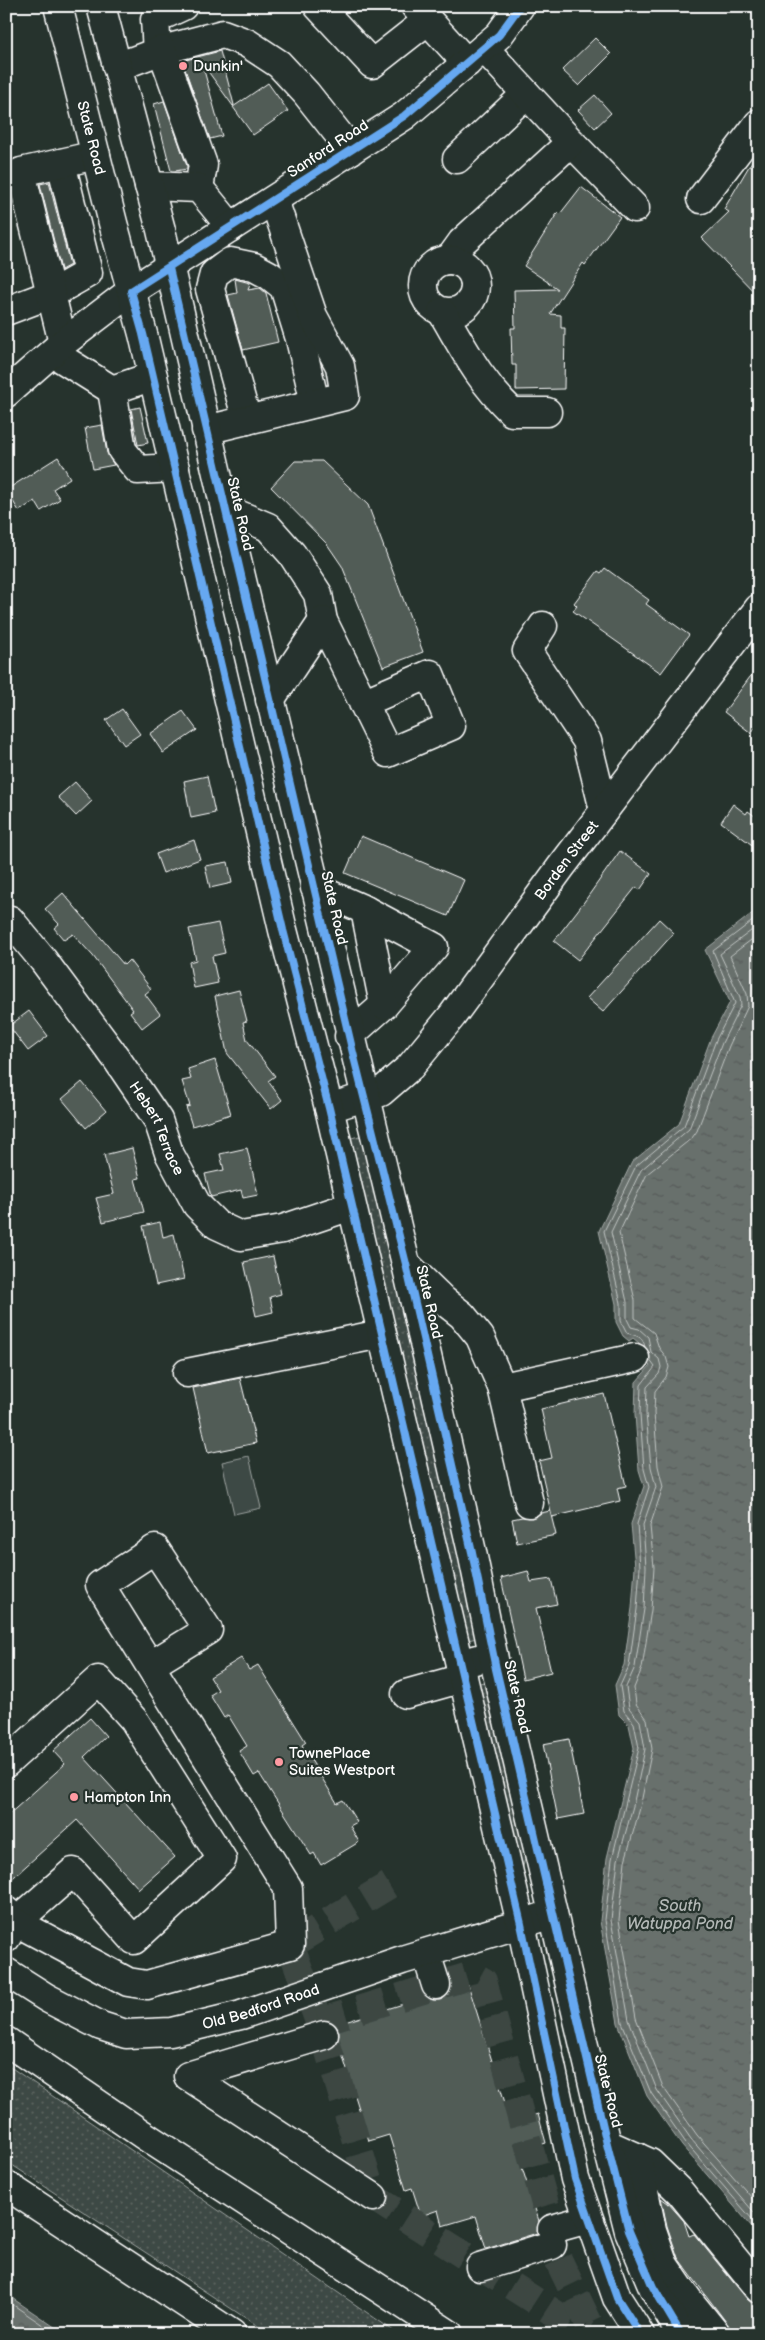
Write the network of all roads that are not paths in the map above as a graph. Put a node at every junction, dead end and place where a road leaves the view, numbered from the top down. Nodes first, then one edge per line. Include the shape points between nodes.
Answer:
1 (58, 6) edge
2 (101, 6) edge
3 (183, 6) edge
4 (318, 6) edge
5 (520, 6) edge
6 (422, 13) edge
7 (160, 51) junction
8 (475, 55) junction
9 (117, 67) junction
10 (526, 94) junction
11 (759, 123) edge
12 (571, 142) junction
13 (351, 150) junction
14 (96, 155) junction
15 (458, 159) dead end
16 (61, 163) junction
17 (13, 174) edge
18 (149, 186) junction
19 (199, 188) junction
20 (700, 199) dead end
21 (274, 200) junction
22 (635, 208) dead end
23 (231, 227) junction
24 (449, 260) junction
25 (169, 268) junction
26 (130, 291) junction
27 (51, 294) junction
28 (6, 311) edge
29 (442, 312) junction
30 (58, 348) junction
31 (153, 376) junction
32 (112, 390) junction
33 (6, 393) edge
34 (315, 403) junction
35 (547, 412) dead end
36 (248, 420) junction
37 (206, 430) junction
38 (175, 468) junction
39 (225, 509) junction
40 (759, 608) edge
41 (323, 621) junction
42 (543, 626) dead end
43 (270, 700) junction
44 (363, 703) dead end
45 (604, 810) junction
46 (315, 888) junction
47 (365, 910) junction
48 (10, 920) dead end
49 (384, 1004) junction
50 (350, 1036) junction
51 (364, 1097) junction
52 (329, 1108) junction
53 (351, 1206) junction
54 (406, 1264) junction
55 (381, 1334) junction
56 (635, 1358) dead end
57 (187, 1372) dead end
58 (502, 1387) junction
59 (529, 1503) dead end
60 (493, 1655) junction
61 (151, 1666) dead end
62 (462, 1671) junction
63 (406, 1694) dead end
64 (6, 1763) edge
65 (553, 1914) junction
66 (10, 1924) edge
67 (520, 1924) junction
68 (134, 1940) junction
69 (426, 1953) junction
70 (103, 1968) junction
71 (6, 1972) edge
72 (436, 1985) dead end
73 (324, 2035) tunnel mouth
74 (6, 2042) edge
75 (607, 2144) junction
76 (637, 2157) junction
77 (6, 2185) edge
78 (373, 2197) dead end
79 (588, 2219) junction
80 (480, 2267) dead end
81 (759, 2289) edge
82 (674, 2300) junction
83 (232, 2334) edge
84 (449, 2334) edge
85 (640, 2334) edge
86 (681, 2334) edge
87 (716, 2334) edge

1 - 14 main road, State Road
2 - 9 main road, State Road
3 - 7 main road via 155,19
4 - 6 main road via 372,64
5 - 8 main road, Sanford Road via 499,35
6 - 8 main road
7 - 9 main road
7 - 13 main road via 222,34 247,43 279,64 306,92
7 - 19 main road via 203,165
8 - 10 main road
8 - 13 main road, Sanford Road via 404,116
9 - 18 main road, State Road
10 - 12 main road
10 - 15 main road
11 - 20 main road
12 - 22 main road
12 - 24 main road via 462,242
13 - 21 main road, Sanford Road
14 - 16 main road
14 - 26 main road, State Road
16 - 17 main road
16 - 27 main road via 88,273
17 - 27 main road
18 - 19 main road
18 - 25 main road, State Road
19 - 23 main road
21 - 23 main road, Sanford Road
21 - 34 main road via 313,316 340,366 345,396
23 - 25 main road, Sanford Road
24 - 29 main road via 435,264 425,276 423,290 430,304
24 - 29 main road via 464,264 474,275 476,290 470,304 457,312
25 - 26 main road, Sanford Road
25 - 37 main road, State Road
26 - 30 main road, Sanford Road
26 - 31 main road, State Road
27 - 28 main road
27 - 30 main road
29 - 35 main road via 493,394 512,412
30 - 32 main road
30 - 33 main road, Sanford Road
31 - 32 main road
31 - 38 main road, State Road
32 - 38 main road via 122,450 138,470
34 - 36 main road
34 - 36 main road via 284,287 254,266 230,262 214,274 210,289
36 - 37 main road
37 - 39 main road, State Road
38 - 52 main road, State Road via 283,930
39 - 41 main road via 268,527 292,554 318,594
39 - 43 main road, State Road
40 - 45 main road, Borden Street
41 - 43 main road
41 - 44 main road
42 - 45 main road via 527,651 587,741
43 - 46 main road, State Road
45 - 51 main road, Borden Street via 452,1016 410,1067 381,1092
46 - 47 main road
46 - 50 main road, State Road
47 - 49 main road
47 - 49 main road via 434,947
48 - 53 main road, Hebert Terrace via 116,1058 158,1120 169,1153 197,1205 217,1225 241,1236 283,1229
49 - 50 main road
50 - 51 main road, State Road
51 - 52 main road, Borden Street
51 - 54 main road, State Road
52 - 53 main road, State Road
53 - 55 main road, State Road
54 - 58 main road via 444,1302 462,1315 480,1337
54 - 60 main road, State Road
55 - 57 main road
55 - 62 main road, State Road
56 - 58 main road
58 - 59 main road
60 - 62 main road
60 - 65 main road, State Road
61 - 70 main road via 288,1888 290,1945 147,1985 128,1982
62 - 63 main road
62 - 67 main road, State Road
64 - 68 main road via 98,1680 134,1720 222,1859
65 - 67 main road, Old Bedford Road
65 - 75 main road, State Road
66 - 68 main road via 73,1872
66 - 70 main road
67 - 69 main road, Old Bedford Road
67 - 79 main road, State Road via 575,2179
68 - 70 main road
69 - 71 main road, Old Bedford Road via 241,2015 171,2032 126,2034 101,2026
69 - 72 main road
73 - 78 main road via 188,2076
74 - 84 main road
75 - 76 main road
75 - 82 main road, State Road via 629,2231 653,2287
76 - 81 main road via 650,2163 680,2192
76 - 82 main road via 652,2230
77 - 83 main road
79 - 80 main road
79 - 85 main road, State Road via 616,2298
82 - 86 main road, State Road
82 - 87 main road

